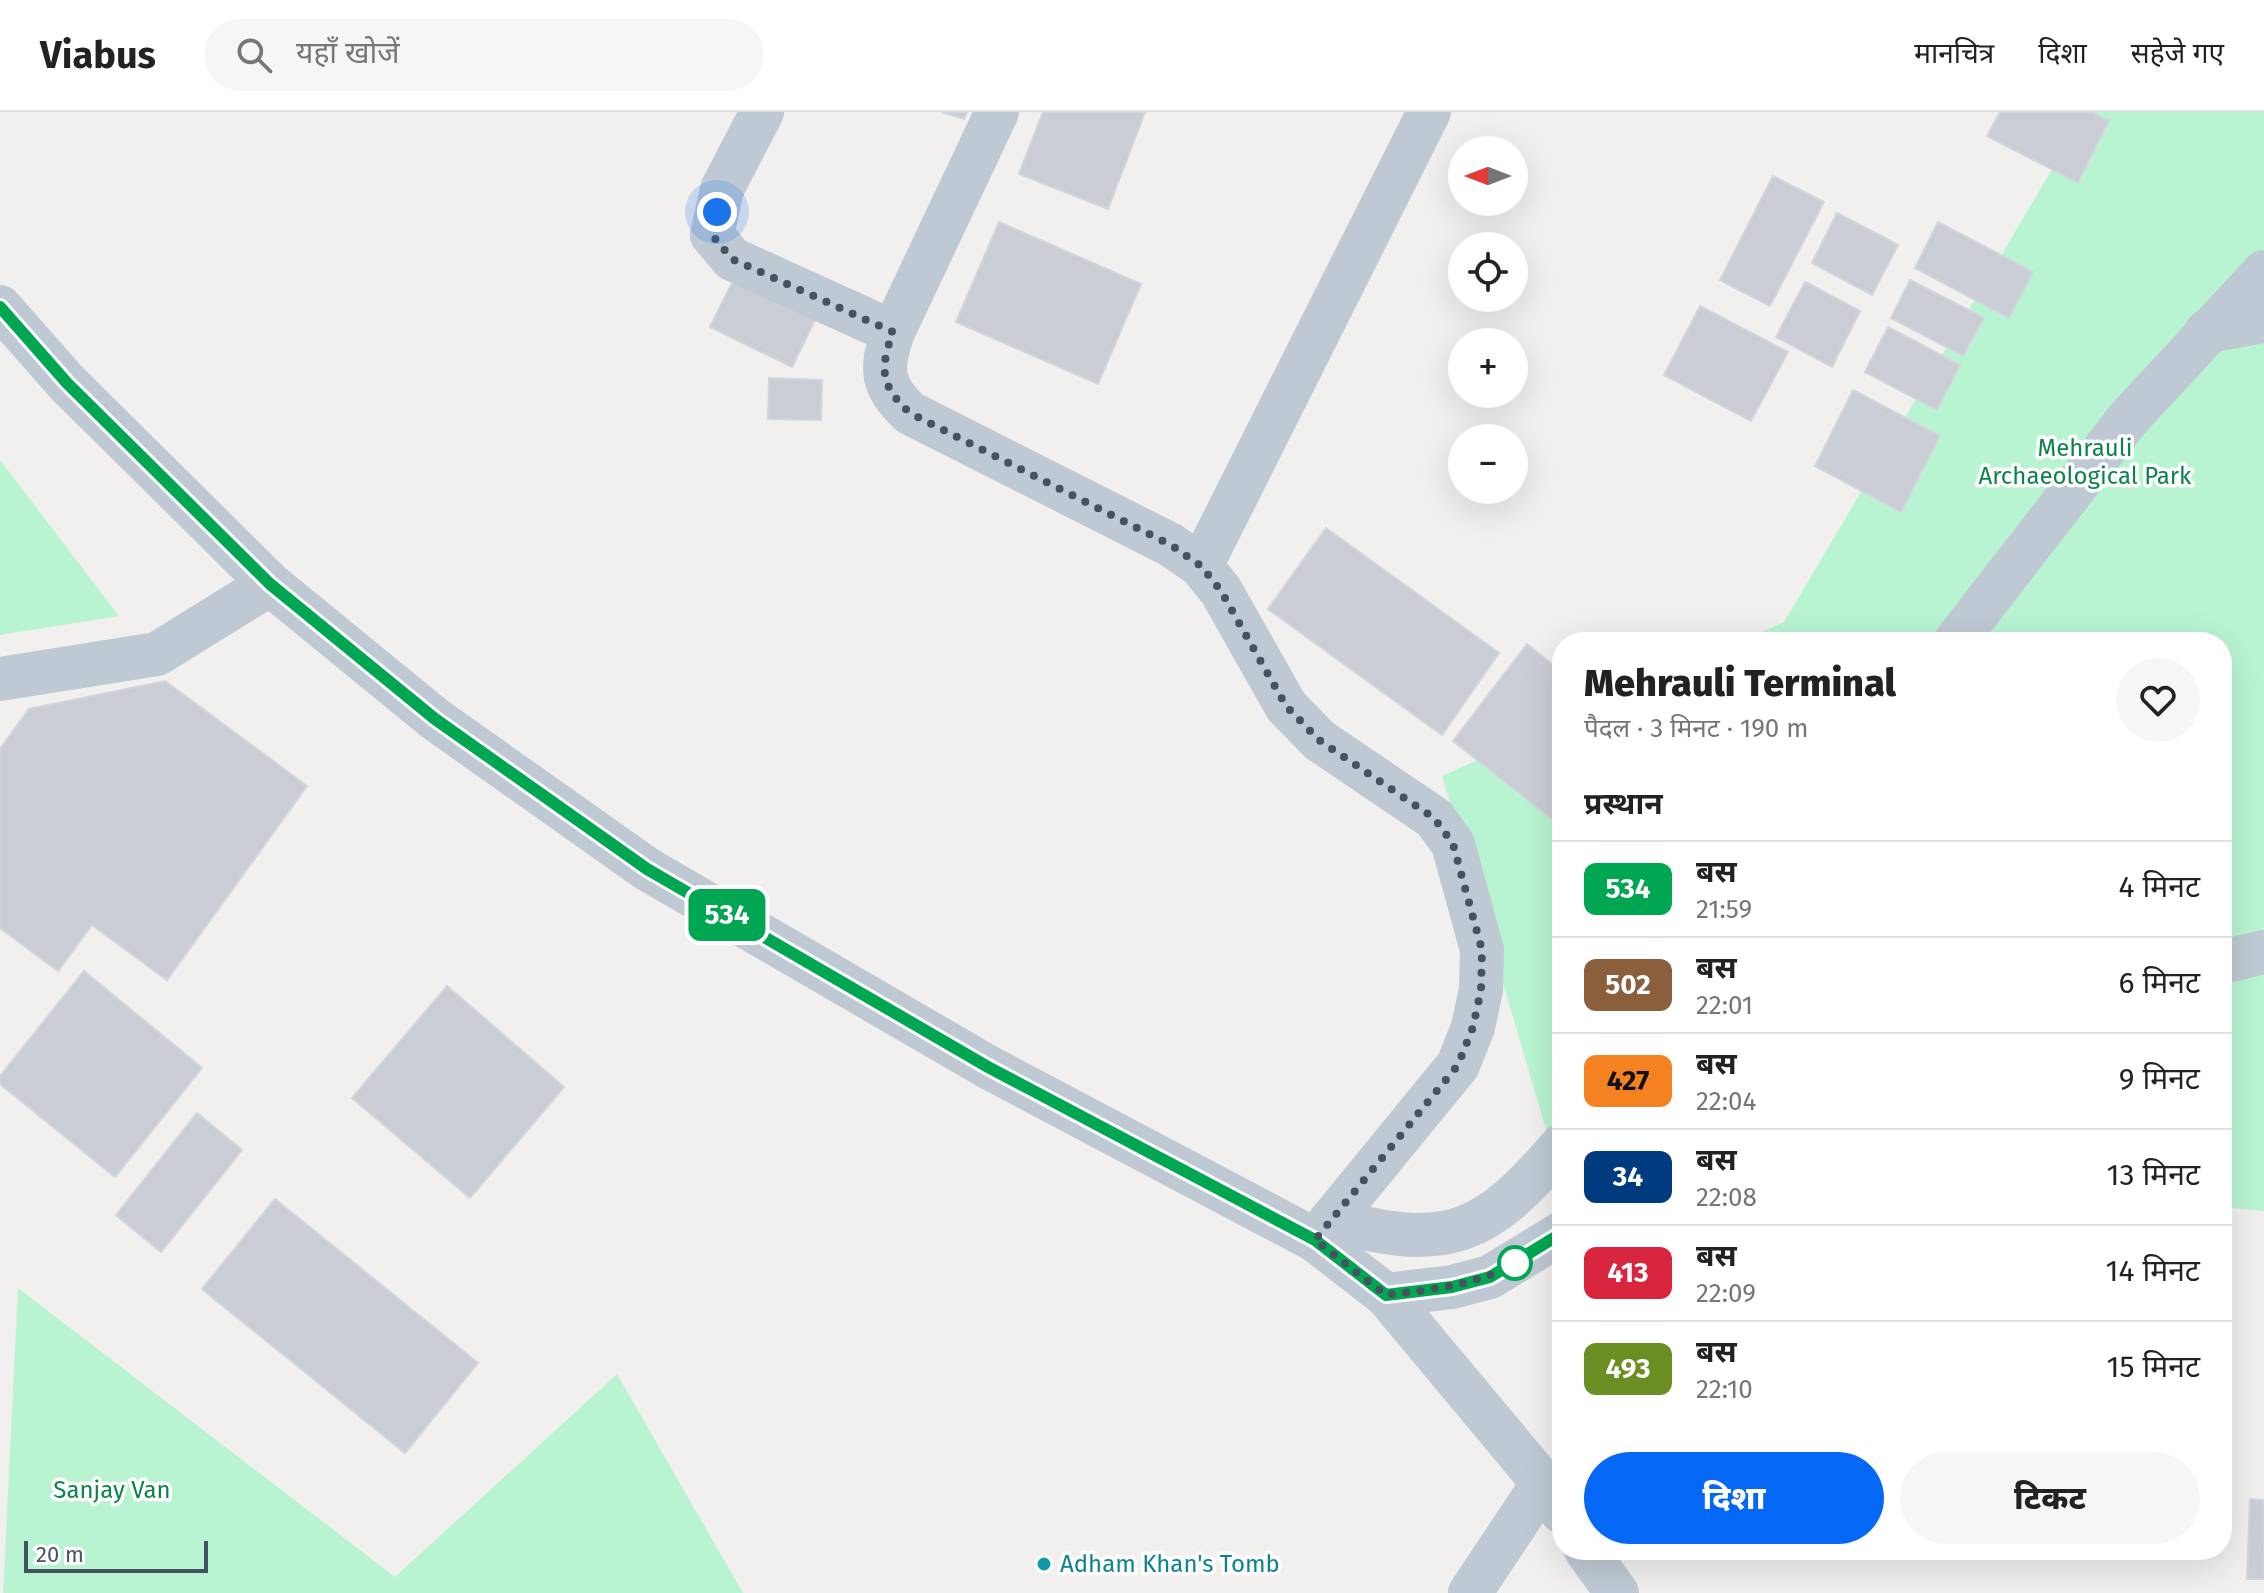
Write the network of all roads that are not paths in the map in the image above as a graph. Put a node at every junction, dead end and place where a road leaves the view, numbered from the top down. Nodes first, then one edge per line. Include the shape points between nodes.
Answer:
1 (762, 112) edge
2 (997, 112) edge
3 (1429, 112) edge
4 (2264, 272) edge
5 (0, 307) edge
6 (2264, 321) edge
7 (2207, 331) junction
8 (893, 332) junction
9 (1201, 566) junction
10 (270, 584) junction
11 (1963, 632) edge
12 (0, 679) edge
13 (2264, 952) edge
14 (2232, 960) edge
15 (1552, 1157) edge
16 (1323, 1230) junction
17 (1552, 1239) edge
18 (1386, 1295) junction
19 (1552, 1497) edge
20 (1552, 1499) edge
21 (1593, 1560) edge
22 (1470, 1593) edge
23 (1617, 1593) edge

1 - 8 street via 722,189 712,235 732,259
2 - 8 street
3 - 9 street
4 - 7 street
5 - 10 street via 67,383
6 - 7 street
7 - 11 street via 2127,420
8 - 9 street via 884,355 885,384 910,413 1171,545
9 - 16 street via 1221,591 1286,706 1319,740 1434,818 1453,844 1482,950 1481,990 1458,1065
10 - 12 street via 157,654
10 - 16 street via 435,719 647,869 988,1067
13 - 14 street
15 - 16 street via 1522,1192 1487,1219 1457,1231 1422,1235
16 - 18 street
17 - 18 street via 1490,1277
18 - 19 street
20 - 22 street
21 - 23 street

